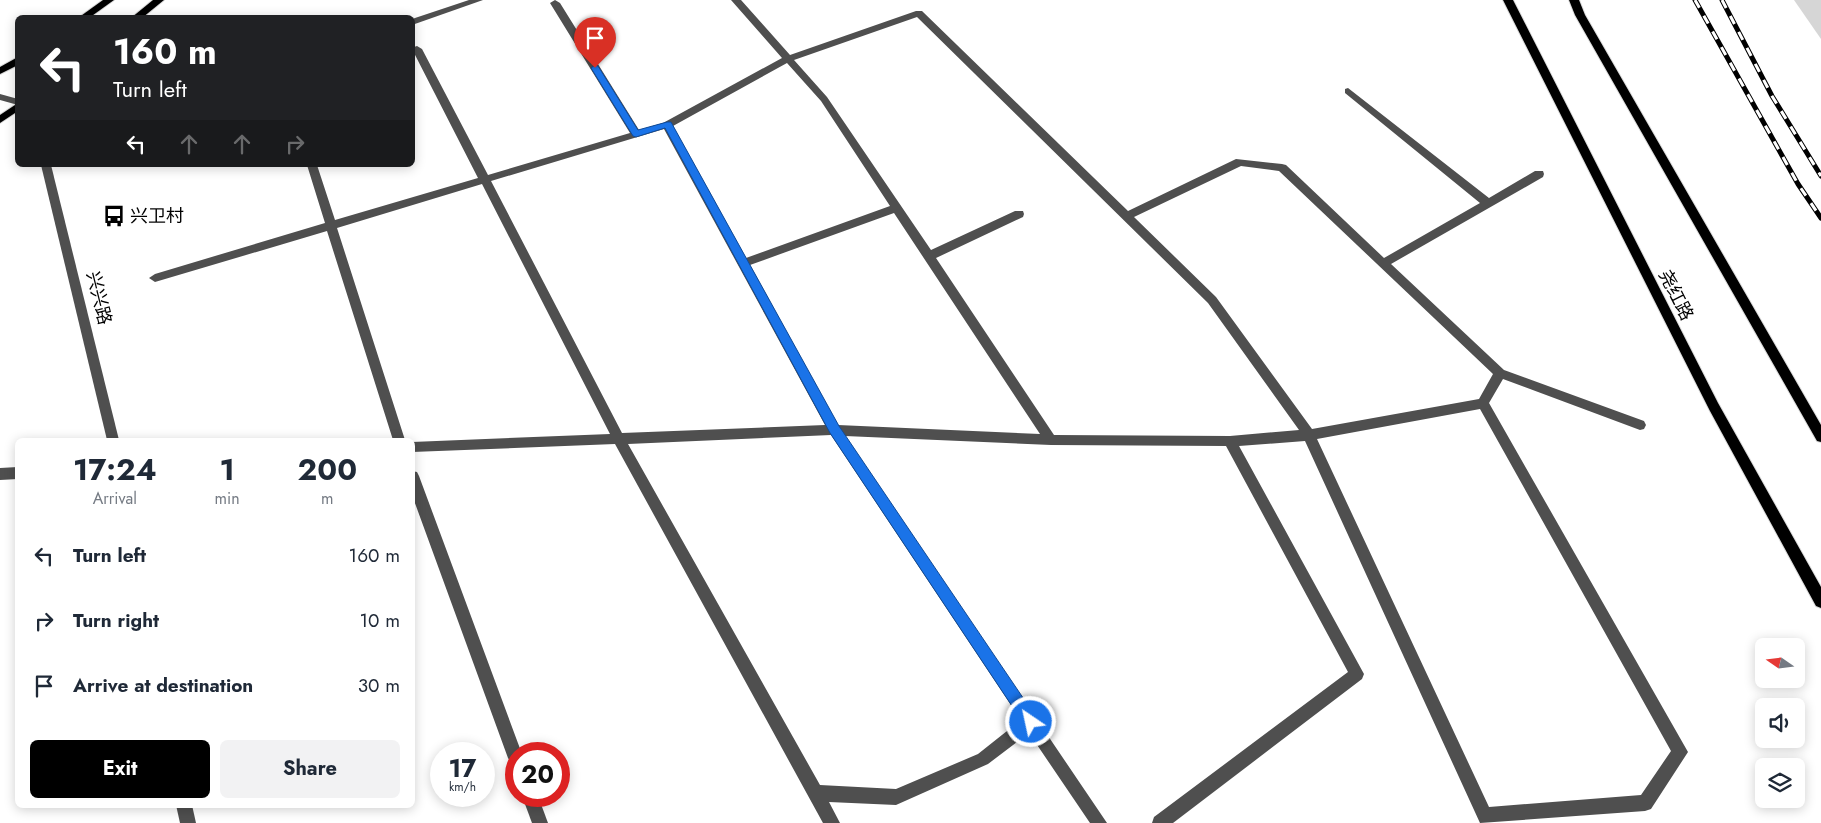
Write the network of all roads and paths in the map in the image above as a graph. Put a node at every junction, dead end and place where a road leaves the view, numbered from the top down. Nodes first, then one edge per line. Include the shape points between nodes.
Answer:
1 (109, 0) edge
2 (159, 0) edge
3 (478, 0) edge
4 (736, 0) edge
5 (1508, 0) edge
6 (1574, 0) edge
7 (555, 3) dead end
8 (86, 15) edge
9 (139, 15) edge
10 (415, 21) edge
11 (417, 49) dead end
12 (787, 60) junction
13 (15, 62) edge
14 (0, 71) edge
15 (1348, 91) dead end
16 (0, 97) edge
17 (15, 101) edge
18 (15, 108) edge
19 (0, 120) edge
20 (667, 125) junction
21 (636, 134) junction
22 (46, 167) edge
23 (313, 167) edge
24 (1540, 174) dead end
25 (484, 178) junction
26 (1488, 204) junction
27 (897, 208) junction
28 (1019, 214) dead end
29 (1127, 216) junction
30 (330, 224) junction
31 (929, 256) junction
32 (744, 263) junction
33 (1384, 263) junction
34 (155, 278) dead end
35 (1500, 373) junction
36 (1483, 403) junction
37 (1640, 425) dead end
38 (834, 430) junction
39 (1309, 435) junction
40 (1821, 437) edge
41 (113, 438) edge
42 (399, 438) edge
43 (619, 439) junction
44 (1051, 440) junction
45 (1230, 441) junction
46 (415, 447) edge
47 (15, 473) edge
48 (0, 474) edge
49 (415, 484) edge
50 (1821, 601) edge
51 (1031, 722) junction
52 (510, 742) edge
53 (815, 793) junction
54 (534, 807) edge
55 (185, 808) edge
56 (1486, 819) edge
57 (188, 823) edge
58 (540, 823) edge
59 (832, 823) edge
60 (1099, 823) edge
61 (1160, 823) edge

1 - 8 main road
2 - 9 main road
3 - 10 street
4 - 12 street
5 - 50 main road, 尧红路 via 1714,407
6 - 40 main road
7 - 21 street
11 - 25 street
12 - 20 street
12 - 27 street via 824,99
12 - 29 street via 919,13
13 - 14 main road
15 - 26 street
16 - 17 street
18 - 19 main road
20 - 21 street
20 - 32 street
21 - 25 street
22 - 41 street, 兴兴路
23 - 30 street
24 - 26 street
25 - 30 street
25 - 43 street
26 - 33 street
27 - 31 street
27 - 32 street
28 - 31 street
29 - 33 street via 1240,162 1282,168
29 - 39 street via 1212,300
30 - 34 street
30 - 42 street
31 - 44 street
32 - 38 street
33 - 35 street
35 - 36 street
35 - 37 street
36 - 39 street
36 - 56 street via 1680,752 1646,803
38 - 43 street
38 - 44 street
38 - 51 street
39 - 45 street
39 - 56 street
43 - 46 street
43 - 53 street
44 - 45 street
45 - 61 street via 1357,674
47 - 48 street
49 - 52 street
51 - 53 street via 983,759 896,797
51 - 60 street
53 - 59 street
54 - 58 street
55 - 57 street

